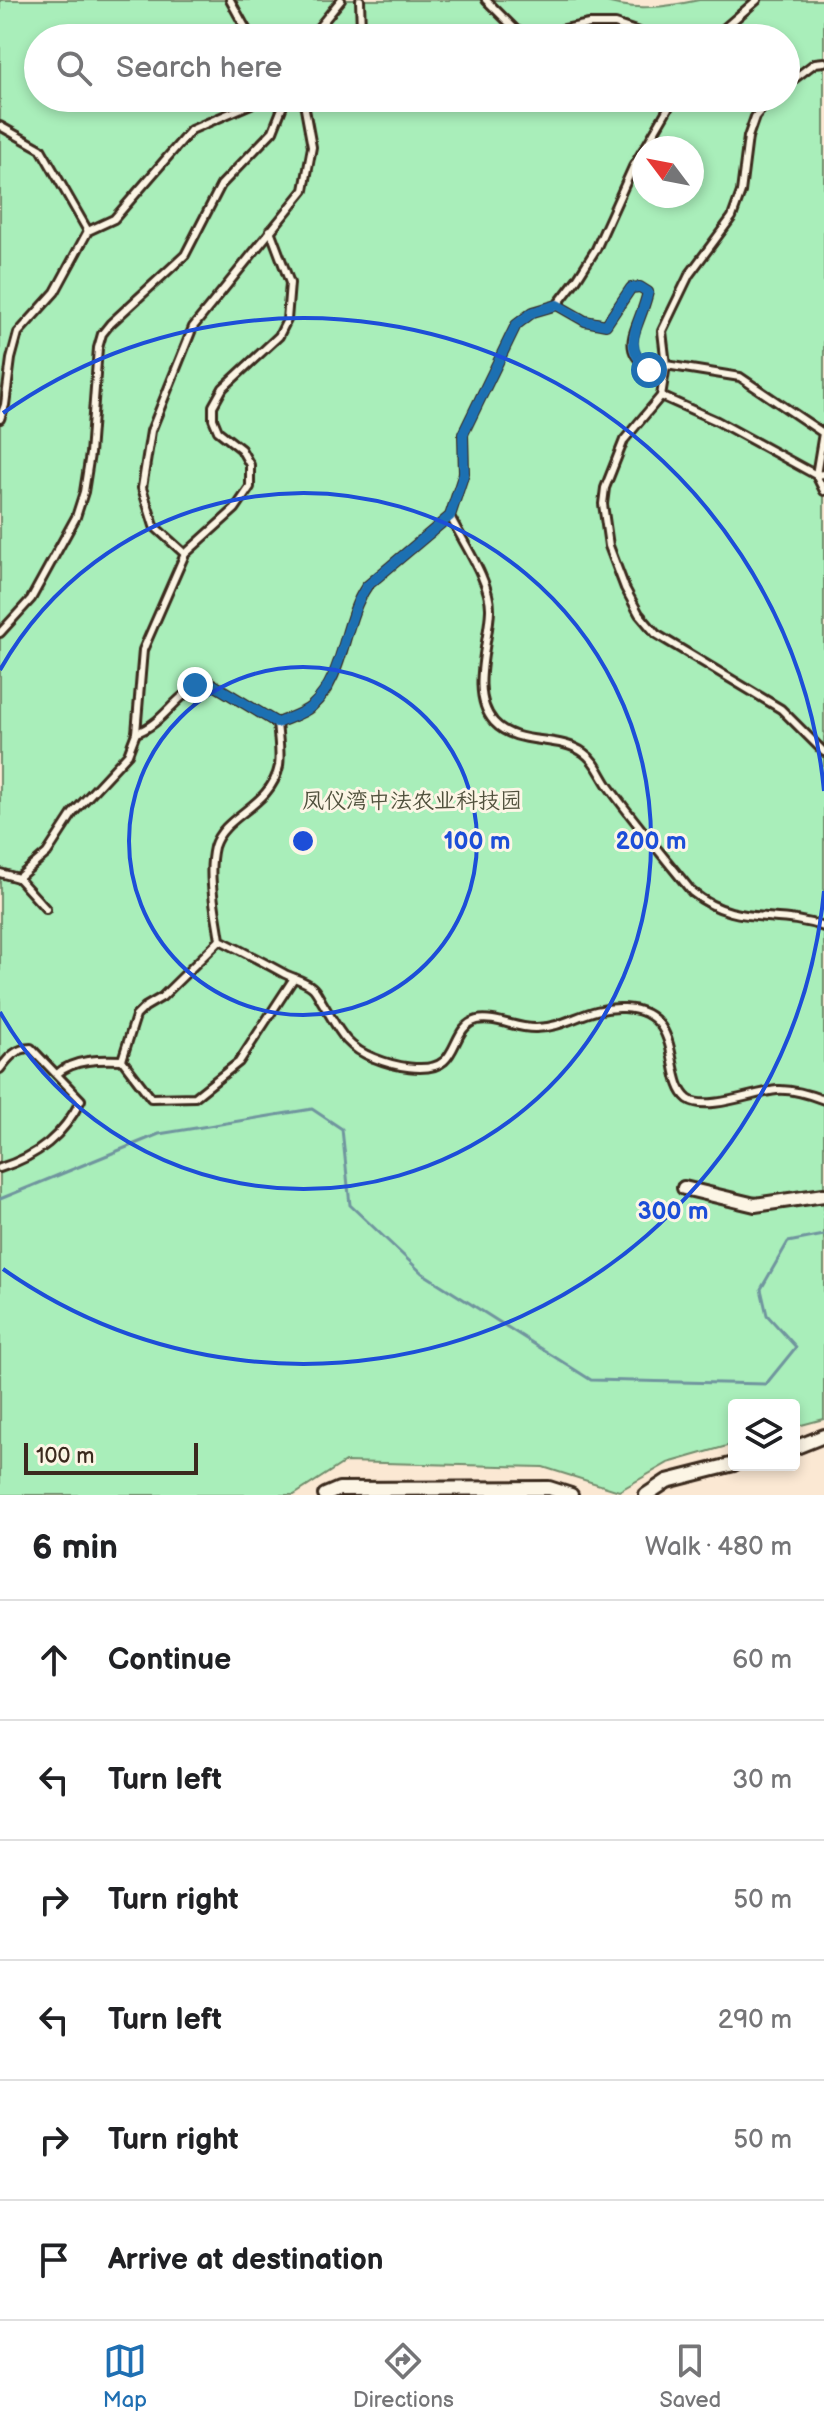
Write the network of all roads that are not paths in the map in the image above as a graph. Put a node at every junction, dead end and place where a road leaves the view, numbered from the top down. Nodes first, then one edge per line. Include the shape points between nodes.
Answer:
1 (230, 0) edge
2 (341, 0) edge
3 (360, 0) edge
4 (486, 0) edge
5 (757, 0) edge
6 (243, 24) edge
7 (321, 24) edge
8 (361, 24) edge
9 (510, 24) edge
10 (589, 24) edge
11 (615, 24) edge
12 (729, 24) edge
13 (824, 62) edge
14 (800, 74) edge
15 (233, 112) edge
16 (280, 112) edge
17 (306, 112) edge
18 (666, 112) edge
19 (759, 112) edge
20 (0, 126) edge
21 (652, 136) edge
22 (632, 169) edge
23 (270, 230) junction
24 (88, 231) junction
25 (557, 305) junction
26 (666, 365) junction
27 (662, 379) junction
28 (661, 396) junction
29 (0, 419) edge
30 (824, 433) edge
31 (820, 474) edge
32 (824, 491) edge
33 (450, 516) junction
34 (185, 554) junction
35 (0, 633) edge
36 (277, 723) junction
37 (136, 733) junction
38 (824, 752) edge
39 (0, 873) edge
40 (18, 878) junction
41 (46, 909) dead end
42 (824, 927) edge
43 (220, 940) junction
44 (294, 978) junction
45 (122, 1060) junction
46 (0, 1069) edge
47 (57, 1074) junction
48 (824, 1100) edge
49 (0, 1168) edge
50 (684, 1188) dead end
51 (824, 1195) edge
52 (824, 1436) edge
53 (800, 1446) edge
54 (728, 1466) edge
55 (325, 1495) edge
56 (571, 1495) edge
57 (646, 1495) edge

1 - 6 lane
2 - 7 lane
3 - 8 lane
4 - 9 lane
5 - 12 lane
10 - 11 lane
13 - 14 lane
15 - 24 lane via 191,130 114,219
16 - 35 lane via 273,131 221,185 185,255 102,334 90,454 76,517 31,599
17 - 23 lane via 312,147 304,190
18 - 21 lane
19 - 26 lane via 748,137 732,217 689,275 662,331
20 - 24 lane via 41,149
22 - 25 lane via 596,249
23 - 34 lane via 193,327 151,431 142,488 154,526
23 - 34 lane via 290,283 287,320 279,336 223,388 213,406 218,431 241,449 250,465 250,487 235,509
24 - 29 lane via 55,292 18,333
25 - 27 lane via 585,321 606,325 631,288 648,292 631,342 636,360
25 - 33 lane via 533,312 516,325 463,434 464,473
26 - 27 lane
26 - 30 lane via 740,377
27 - 28 lane
28 - 31 lane
28 - 38 lane via 624,440 605,488 609,546 625,588 656,634 781,709
30 - 31 lane
31 - 32 lane
33 - 36 lane via 367,586 357,601 329,687 309,708
33 - 42 lane via 489,594 482,682 494,722 516,736 583,751 692,892 709,906 733,915 805,920
34 - 37 lane via 143,650
36 - 37 lane via 209,682 195,685 150,728
36 - 43 lane via 279,768 262,800 229,823 215,845 211,871
37 - 40 lane via 128,754 73,813 47,853
39 - 40 lane
40 - 41 lane
43 - 44 lane
43 - 45 lane via 136,1016
44 - 45 lane via 239,1062 195,1097 151,1098
44 - 48 lane via 313,988 349,1046 375,1059 435,1067 464,1027 476,1020 538,1028 598,1008 627,1008 640,1011 665,1032 688,1099 708,1105 780,1090
45 - 47 lane via 96,1059
46 - 47 lane via 7,1058 31,1048
47 - 49 lane via 81,1100 70,1122 28,1159
50 - 51 street via 755,1205
52 - 53 street
54 - 57 street via 667,1481
55 - 56 street via 339,1489 496,1488 549,1488

